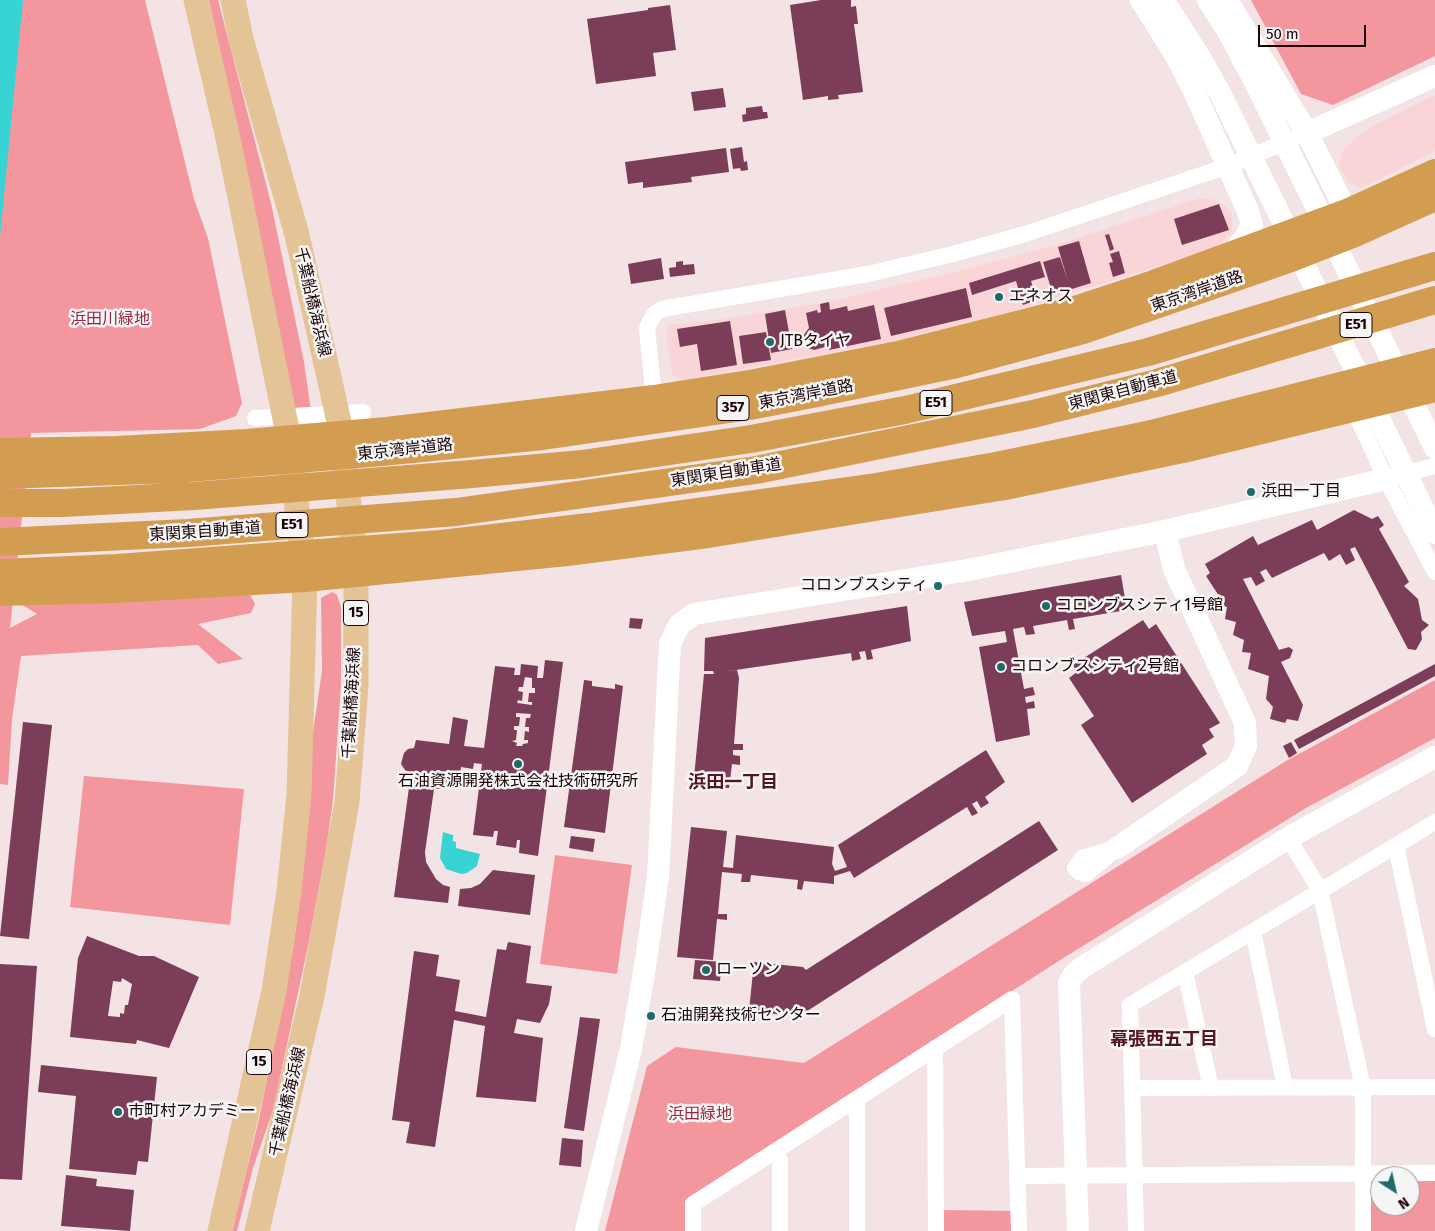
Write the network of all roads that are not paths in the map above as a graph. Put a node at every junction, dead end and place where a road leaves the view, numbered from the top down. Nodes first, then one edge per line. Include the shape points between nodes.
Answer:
1 (196, 0) edge
2 (233, 0) edge
3 (1141, 0) edge
4 (1163, 0) edge
5 (1208, 0) edge
6 (1227, 0) edge
7 (1435, 76) edge
8 (1307, 133) junction
9 (1228, 166) junction
10 (1435, 173) edge
11 (1435, 197) edge
12 (1347, 213) junction
13 (1228, 258) junction
14 (1435, 266) edge
15 (1431, 302) edge
16 (1435, 362) edge
17 (1433, 393) edge
18 (654, 400) junction
19 (1353, 408) junction
20 (362, 412) dead end
21 (255, 418) dead end
22 (342, 435) junction
23 (289, 439) junction
24 (1435, 448) edge
25 (12, 452) edge
26 (1435, 466) edge
27 (0, 474) edge
28 (1386, 479) junction
29 (0, 503) edge
30 (1165, 531) junction
31 (1435, 533) edge
32 (0, 542) edge
33 (1435, 572) edge
34 (0, 573) edge
35 (356, 574) junction
36 (305, 578) junction
37 (0, 592) edge
38 (1435, 757) edge
39 (1435, 822) edge
40 (1288, 838) junction
41 (1396, 846) junction
42 (1117, 848) dead end
43 (1320, 890) junction
44 (1253, 931) junction
45 (1185, 972) junction
46 (1435, 1030) edge
47 (935, 1048) junction
48 (1285, 1087) junction
49 (1435, 1087) edge
50 (1132, 1088) junction
51 (1211, 1088) junction
52 (1363, 1088) junction
53 (857, 1099) junction
54 (775, 1152) junction
55 (1435, 1173) edge
56 (1076, 1174) junction
57 (1135, 1174) junction
58 (1363, 1174) junction
59 (1018, 1176) junction
60 (220, 1231) edge
61 (257, 1231) edge
62 (586, 1231) edge
63 (694, 1231) edge
64 (780, 1231) edge
65 (858, 1231) edge
66 (936, 1231) edge
67 (1019, 1231) edge
68 (1078, 1231) edge
69 (1136, 1231) edge
70 (1363, 1231) edge

1 - 23 main road, 15
2 - 22 main road, 千葉船橋海浜線 / 15 via 241,39 297,235
3 - 9 street via 1180,64
4 - 31 street via 1220,93
5 - 24 street via 1255,82
6 - 8 street
7 - 8 street
8 - 9 street
8 - 12 street
9 - 13 street via 1252,225
9 - 18 street via 1025,234 953,254 868,274 662,309 654,314 646,328
10 - 12 highway, 357
11 - 27 highway, 東京湾岸道路 / 357 via 1355,233 1248,274 1083,330 957,364 817,394 543,436 382,452 177,469
12 - 13 highway, 357
13 - 18 highway, 357 via 1072,311 979,336 888,357
14 - 29 highway, 東関東自動車道 / E51 via 1139,354 914,408 751,439 601,462 204,495
15 - 32 highway, 東関東自動車道 / E51 via 1157,383 1033,414 756,470 456,512 188,533
16 - 34 highway via 1147,435 876,487 441,544 117,568
17 - 19 highway
18 - 22 highway, 357
19 - 28 street
19 - 35 highway via 996,488 699,536
20 - 21 street
22 - 23 highway, 357
22 - 35 main road, 千葉船橋海浜線 / 15
23 - 25 highway, 357 via 117,450
23 - 36 main road, 15
26 - 28 street
28 - 30 street
28 - 33 street
30 - 42 street via 1174,569 1245,723 1246,746 1237,766
30 - 62 street via 968,570 694,614 679,625 670,644 658,877 645,969 631,1048
35 - 36 highway
35 - 61 main road, 千葉船橋海浜線 / 15 via 356,686 347,802 312,996
36 - 37 highway
36 - 60 main road, 15 via 299,795 289,891 274,991
38 - 40 street
39 - 41 street
40 - 43 street
40 - 56 street via 1080,969 1069,982
41 - 43 street
41 - 46 street
43 - 44 street
43 - 52 street
44 - 45 street
44 - 48 street
45 - 50 street via 1130,1005
45 - 51 street
47 - 53 street
47 - 59 street via 1012,999
47 - 66 street
48 - 51 street
48 - 52 street
49 - 52 street
50 - 51 street
50 - 57 street
52 - 58 street
53 - 54 street
53 - 65 street
54 - 63 street via 693,1204
54 - 64 street via 780,1160
55 - 58 street
56 - 57 street
56 - 59 street
56 - 68 street
57 - 58 street
57 - 69 street
58 - 70 street
59 - 67 street

